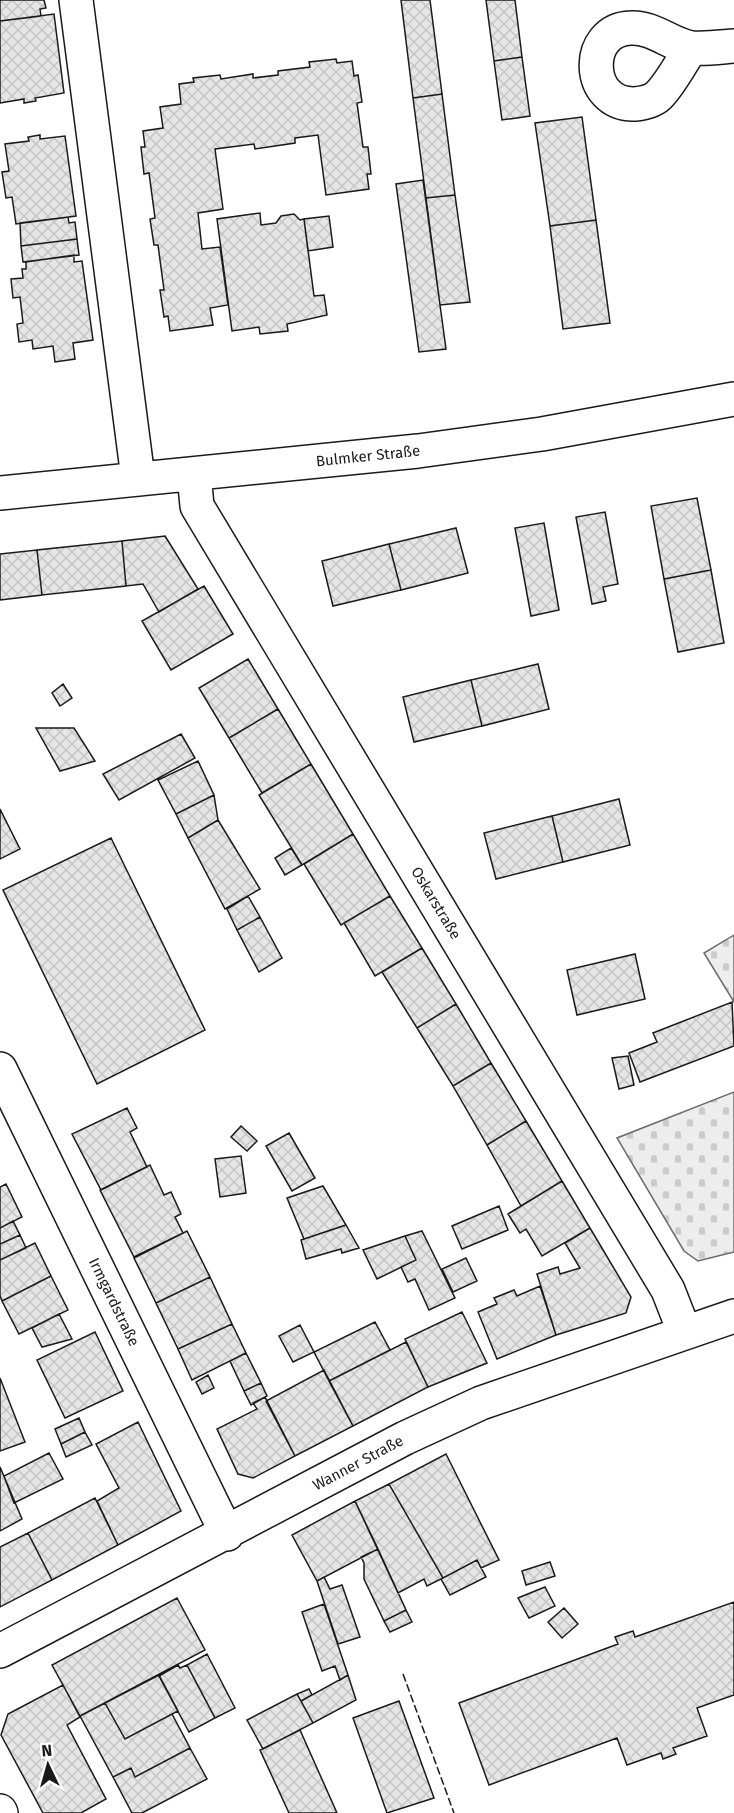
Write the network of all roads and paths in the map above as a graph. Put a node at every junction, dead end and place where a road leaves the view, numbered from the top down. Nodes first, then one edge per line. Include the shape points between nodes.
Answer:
1 (76, 0) edge
2 (734, 46) edge
3 (691, 48) dead end
4 (734, 399) edge
5 (194, 474) junction
6 (138, 478) junction
7 (0, 494) edge
8 (0, 1070) edge
9 (734, 1316) edge
10 (684, 1331) junction
11 (227, 1534) junction
12 (0, 1651) edge

1 - 6 street
2 - 3 street
4 - 5 street, Bulmker Straße via 542,434
5 - 6 street, Bulmker Straße
5 - 10 street, Oskarstraße via 197,506 668,1290
6 - 7 street, Bulmker Straße
8 - 11 street, Irmgardstraße
9 - 10 street, Wanner Straße
10 - 11 street, Wanner Straße via 481,1402 405,1438
11 - 12 street, Wanner Straße

